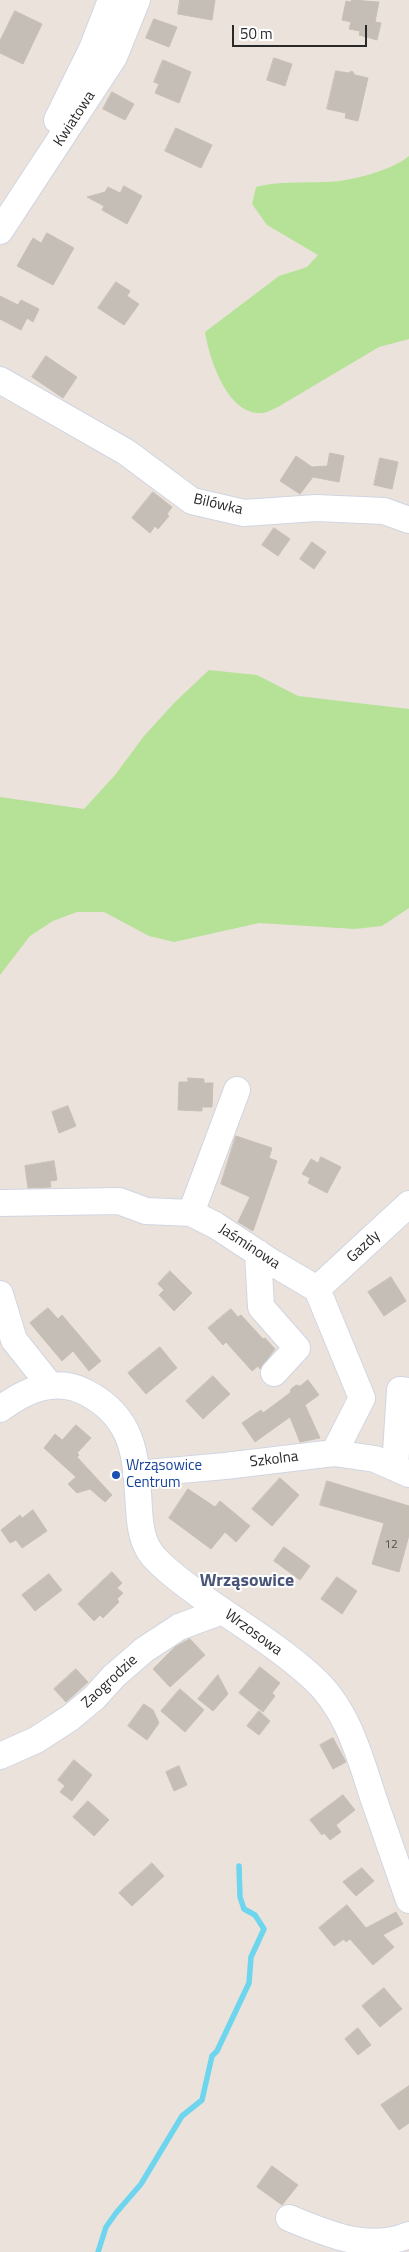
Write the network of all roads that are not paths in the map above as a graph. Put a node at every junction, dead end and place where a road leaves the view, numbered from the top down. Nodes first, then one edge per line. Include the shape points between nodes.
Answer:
1 (111, 0) edge
2 (137, 0) edge
3 (1, 229) edge
4 (0, 380) edge
5 (409, 520) edge
6 (237, 1090) dead end
7 (0, 1203) edge
8 (409, 1204) edge
9 (192, 1214) junction
10 (258, 1253) junction
11 (317, 1289) junction
12 (0, 1294) edge
13 (274, 1373) dead end
14 (50, 1384) junction
15 (409, 1391) edge
16 (0, 1409) edge
17 (334, 1453) junction
18 (402, 1471) edge
19 (136, 1474) junction
20 (222, 1611) junction
21 (0, 1756) edge
22 (409, 1900) edge
23 (290, 2218) dead end
24 (409, 2235) edge

1 - 3 street via 92,49 46,142 12,200
2 - 3 street, Kwiatowa via 114,57
4 - 5 street, Bilówka via 126,452 192,502 244,513 316,508 384,511
6 - 9 street
7 - 9 street, Jaśminowa via 119,1201 146,1211
8 - 11 street, Gazdy
9 - 10 street, Jaśminowa
10 - 11 street, Jaśminowa
10 - 13 street via 261,1306 297,1348
11 - 17 street via 362,1398
12 - 14 street via 14,1340
14 - 16 street via 25,1392
14 - 19 street, Wrzosowa via 80,1389 98,1399 117,1416 130,1439
15 - 18 street via 400,1390
17 - 18 street, Szkolna via 375,1459
17 - 19 street, Szkolna
19 - 20 street, Wrzosowa via 141,1526 152,1554 167,1570
20 - 21 street, Zaogrodzie via 179,1627 144,1650 70,1718 36,1740
20 - 22 street, Wrzosowa via 312,1676 338,1708 353,1738
23 - 24 street via 343,2240 376,2244

